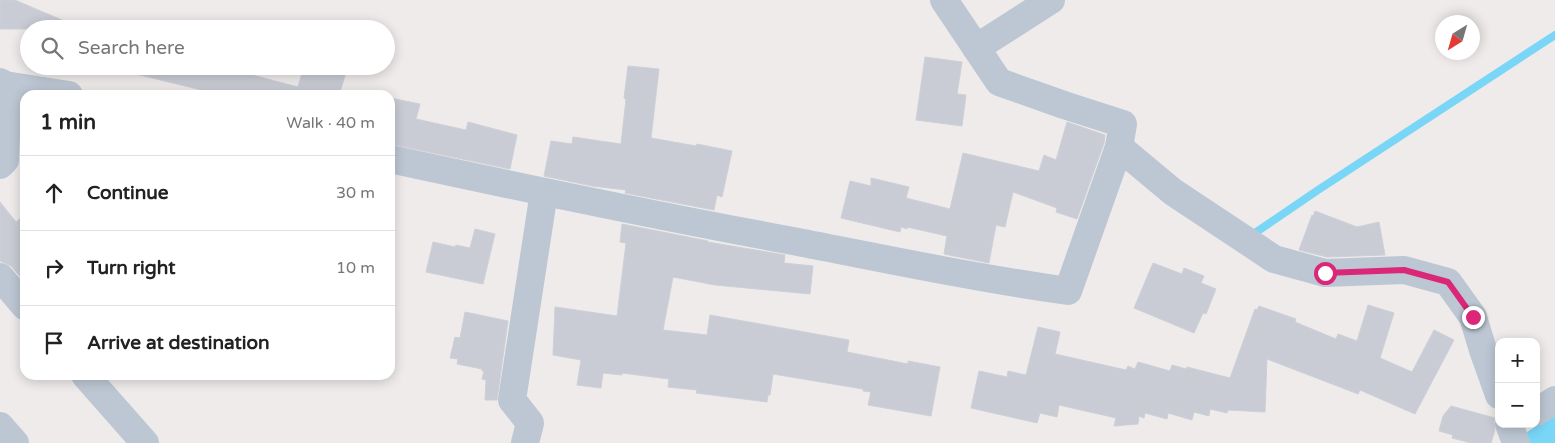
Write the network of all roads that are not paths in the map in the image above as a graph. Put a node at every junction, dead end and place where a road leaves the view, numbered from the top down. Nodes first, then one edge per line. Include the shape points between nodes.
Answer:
1 (944, 0) edge
2 (1051, 0) edge
3 (976, 48) junction
4 (3, 84) edge
5 (39, 90) edge
6 (1119, 147) junction
7 (395, 160) edge
8 (0, 165) edge
9 (544, 192) junction
10 (0, 277) edge
11 (20, 300) edge
12 (89, 380) edge
13 (1495, 384) edge
14 (1555, 400) edge
15 (1540, 409) edge
16 (0, 426) edge
17 (15, 443) edge
18 (145, 443) edge
19 (525, 443) edge

1 - 3 street
2 - 3 street
3 - 6 street via 999,82 1123,124
4 - 5 street
4 - 8 street via 7,114 6,160
6 - 9 street via 1068,291 994,280
6 - 13 street via 1173,192 1274,259 1325,273 1404,270 1448,282 1473,317
7 - 9 street
9 - 19 street via 512,400 530,424
10 - 11 street
12 - 18 street
14 - 15 street
16 - 17 street

